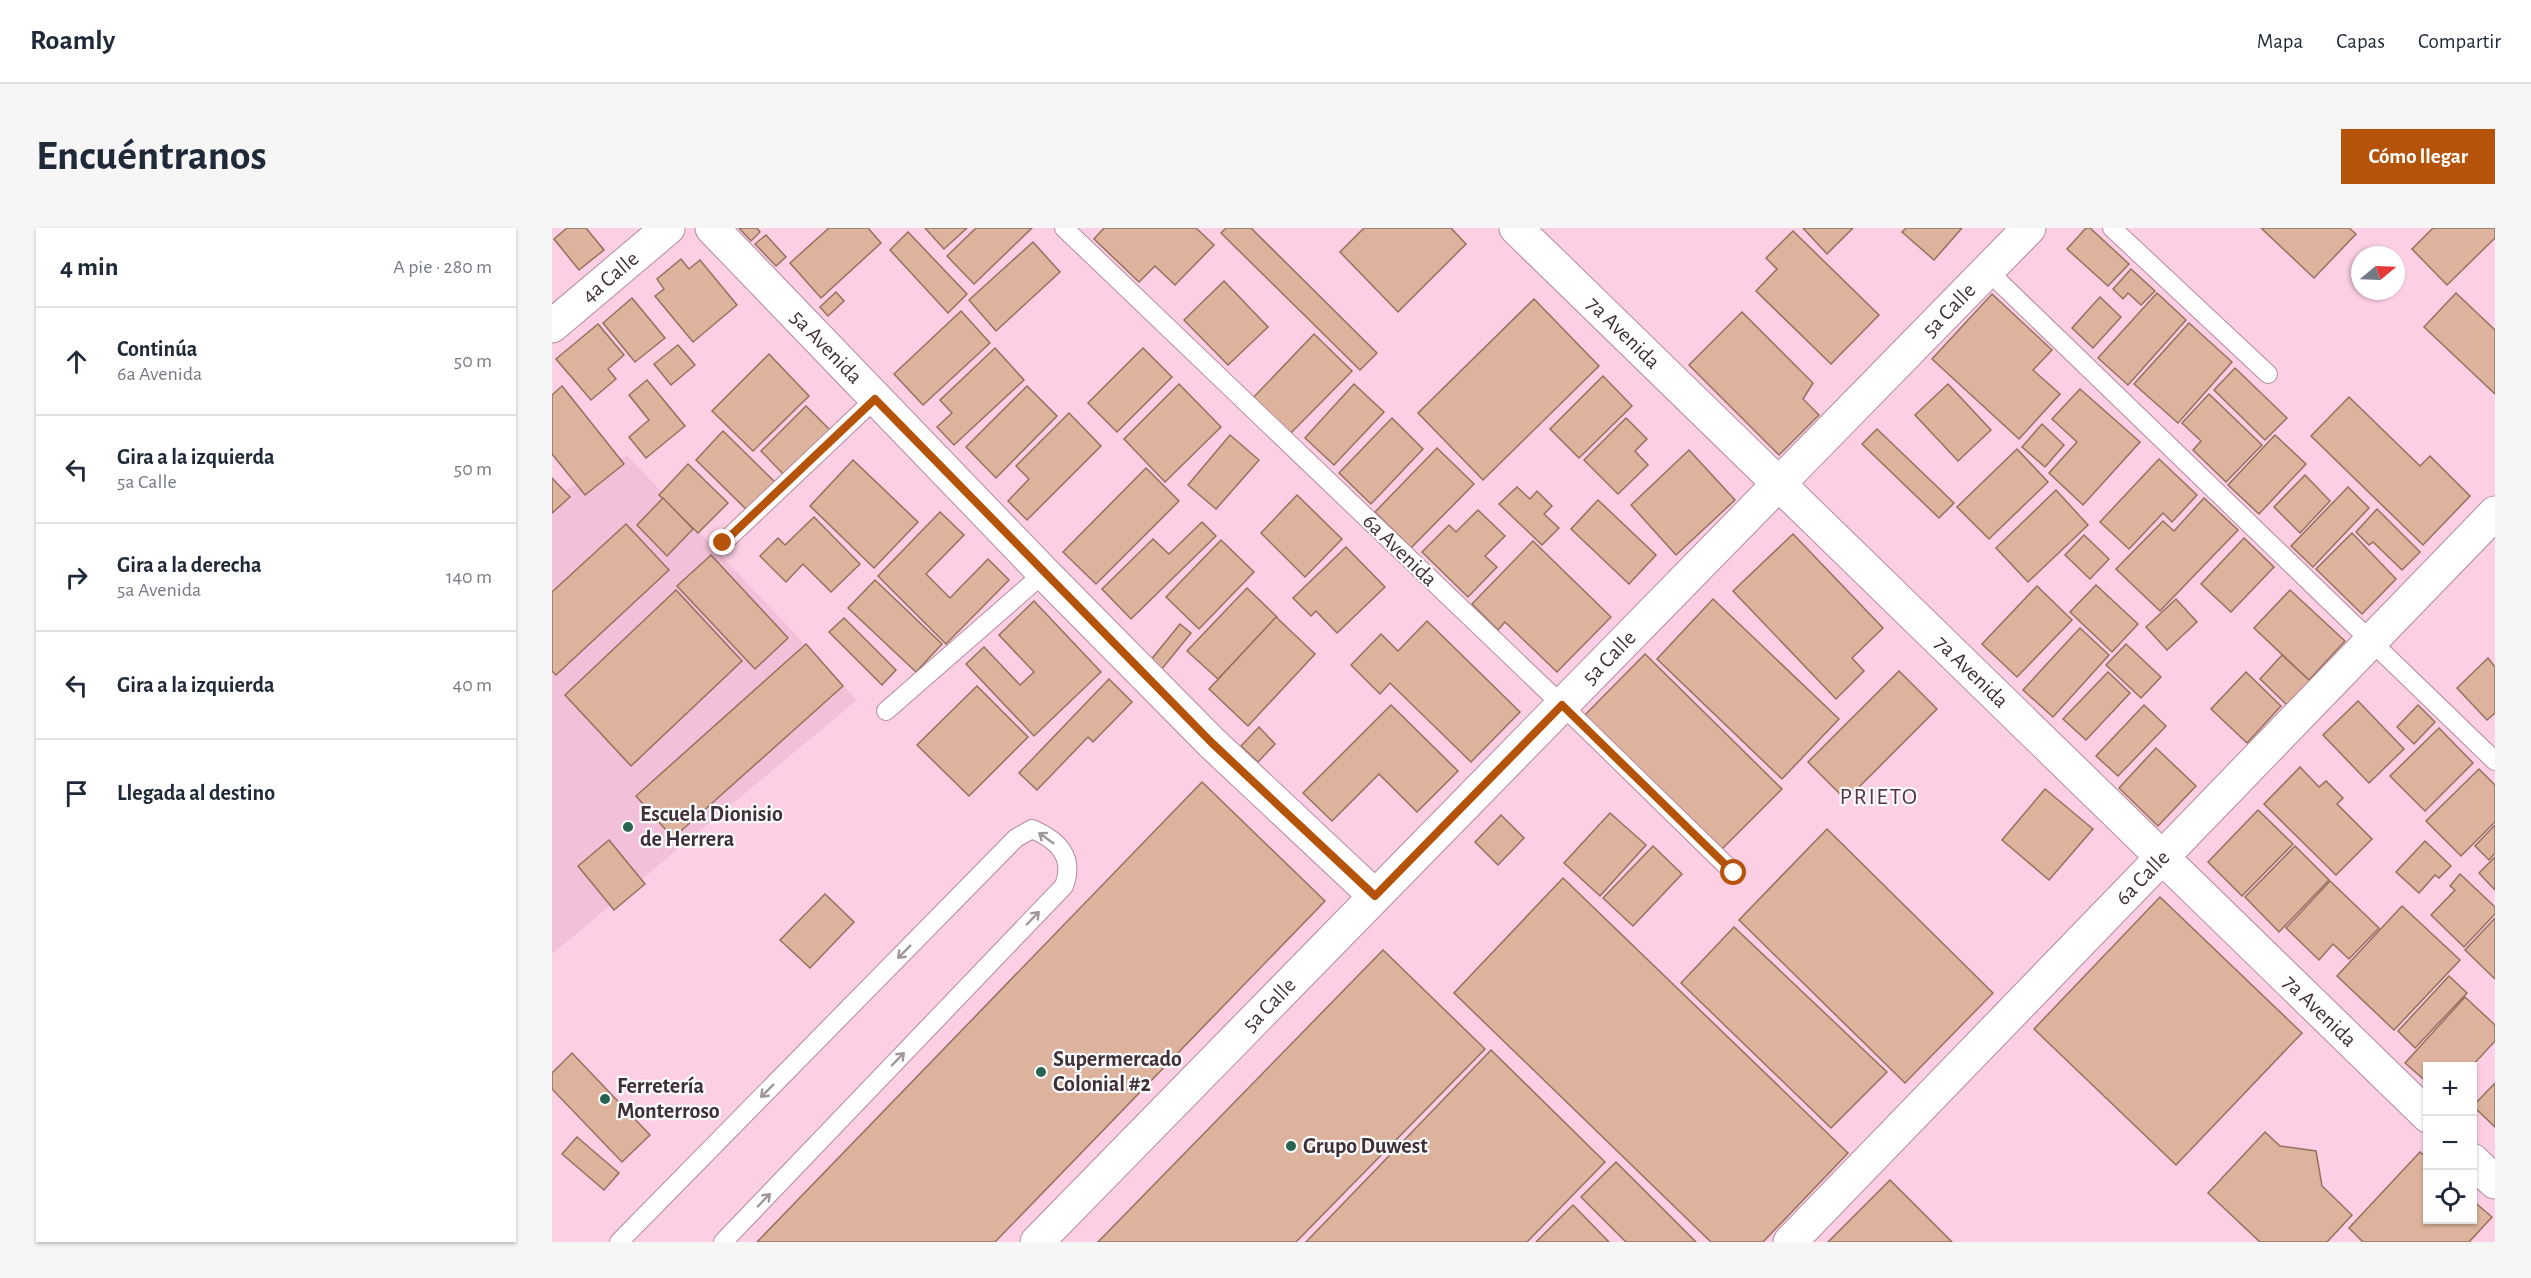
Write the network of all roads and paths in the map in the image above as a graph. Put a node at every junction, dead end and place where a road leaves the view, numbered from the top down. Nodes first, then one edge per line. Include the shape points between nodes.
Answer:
1 (668, 228) edge
2 (712, 228) edge
3 (1064, 228) edge
4 (1516, 228) edge
5 (2029, 228) edge
6 (2112, 228) edge
7 (1987, 270) junction
8 (552, 326) edge
9 (2268, 374) dead end
10 (875, 399) junction
11 (1779, 483) junction
12 (2495, 513) edge
13 (723, 543) dead end
14 (1044, 573) junction
15 (2371, 642) junction
16 (1562, 705) junction
17 (886, 711) dead end
18 (2495, 761) edge
19 (2163, 858) junction
20 (1734, 873) dead end
21 (1375, 896) junction
22 (2423, 1112) edge
23 (2477, 1165) edge
24 (2495, 1182) edge
25 (620, 1242) edge
26 (723, 1242) edge
27 (1037, 1242) edge
28 (1790, 1242) edge

1 - 8 street, 4a Calle
2 - 10 street, 5a Avenida
3 - 16 lane, 6a Avenida
4 - 11 street, 7a Avenida
5 - 7 street, 5a Calle
6 - 9 lane
7 - 11 street, 5a Calle
7 - 15 lane
10 - 13 lane
10 - 14 street, 5a Avenida
11 - 16 street, 5a Calle
11 - 19 street, 7a Avenida
12 - 15 street, 6a Calle
14 - 17 lane
14 - 21 street, 5a Avenida via 1212,743
15 - 18 lane
15 - 19 street, 6a Calle
16 - 20 lane, 6a Avenida
16 - 21 street, 5a Calle
19 - 22 street, 7a Avenida
19 - 28 street, 6a Calle
21 - 27 street, 5a Calle
23 - 24 street
26 -> 25 lane via 1064,886 1069,872 1064,853 1044,834 1032,829 1016,838

